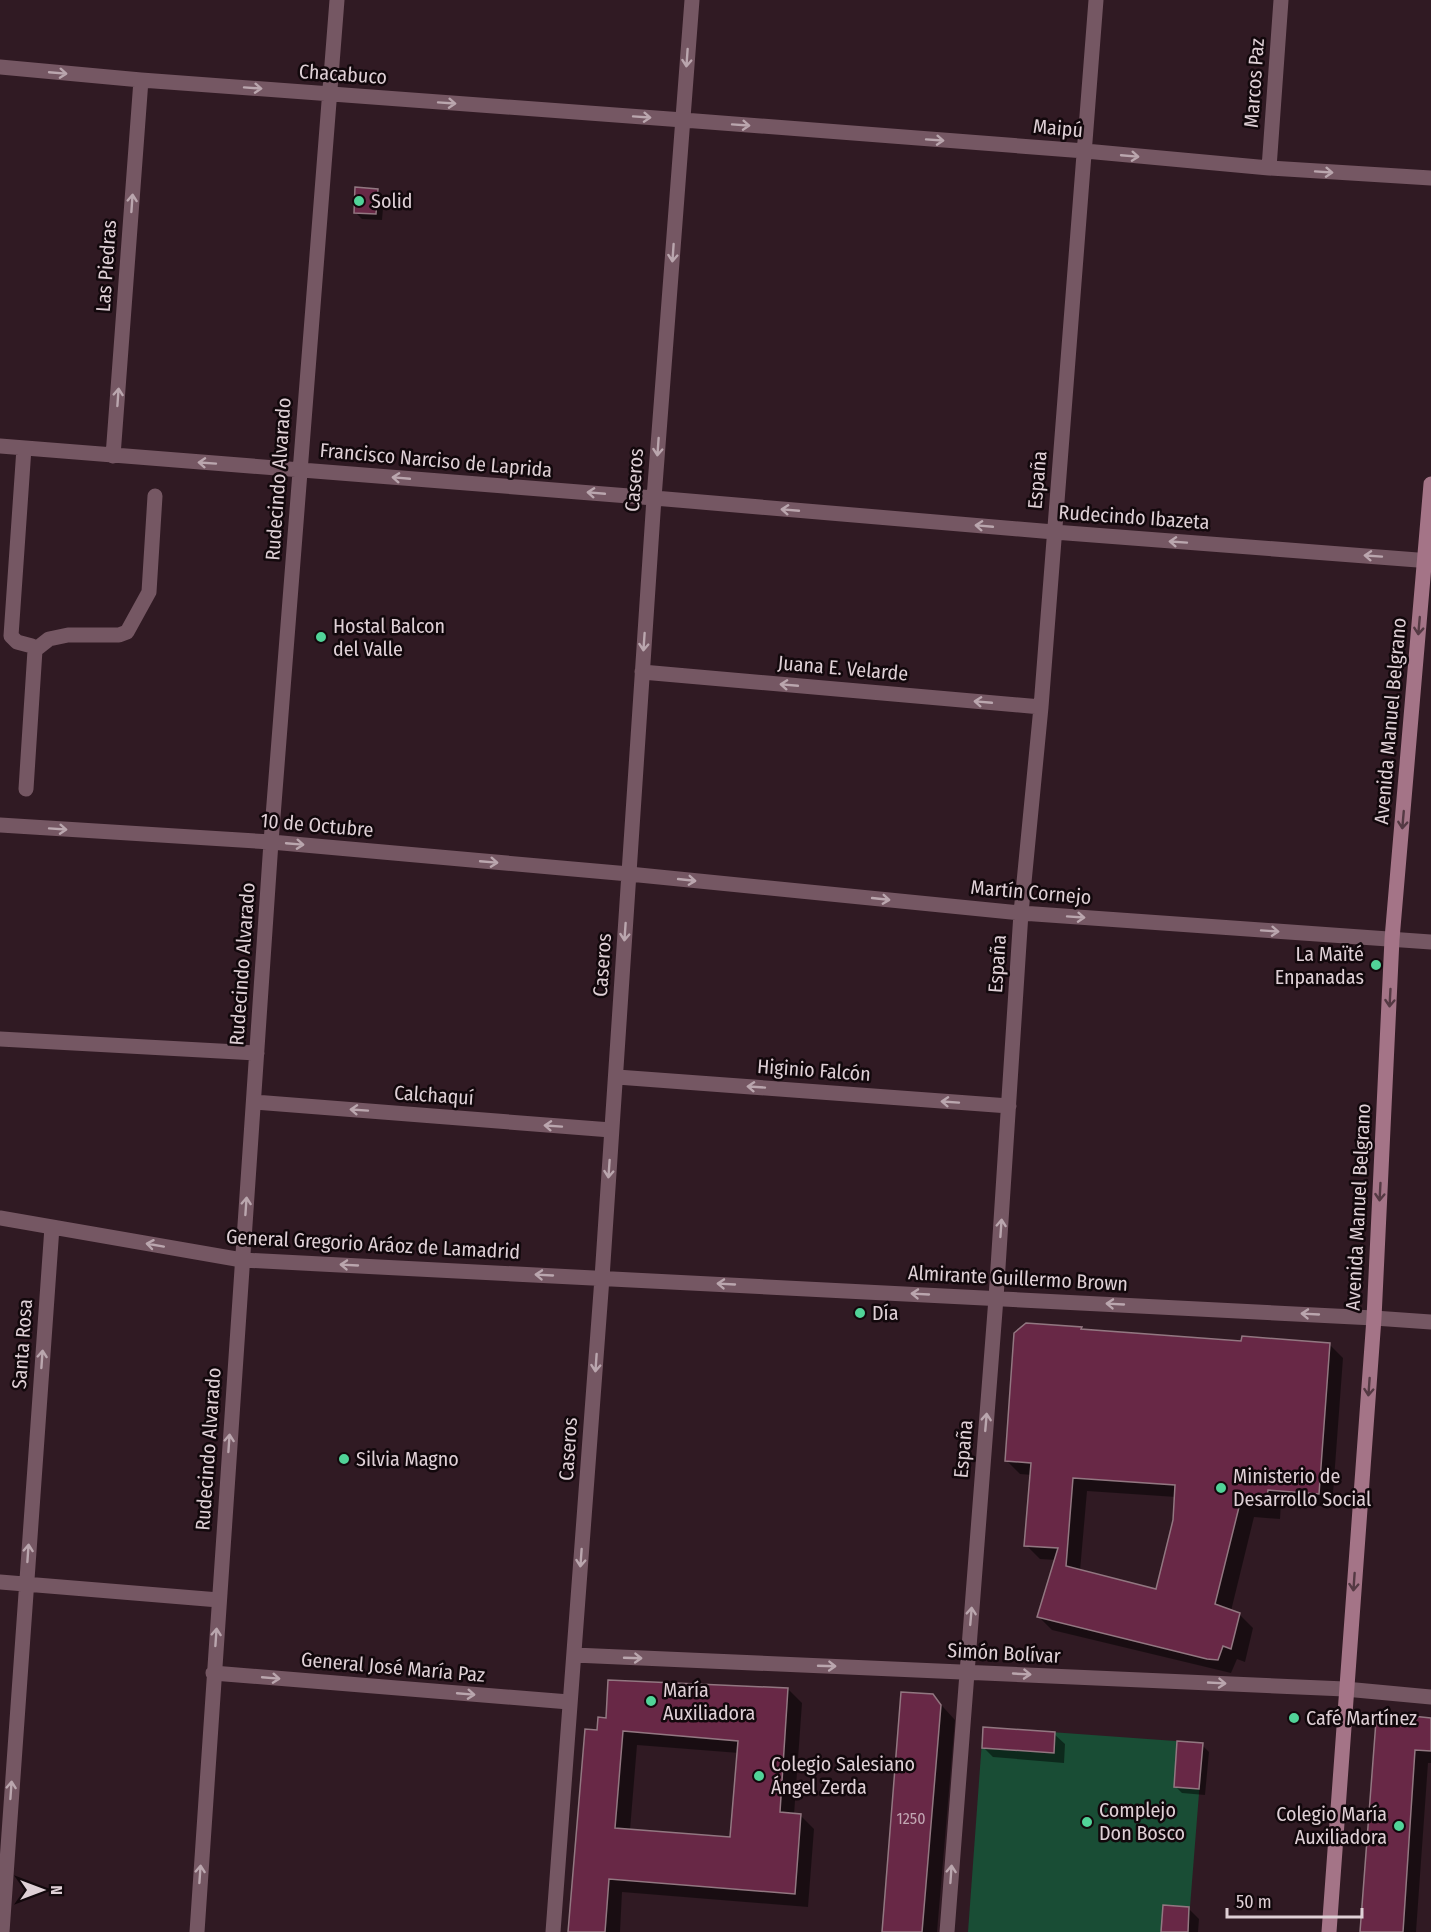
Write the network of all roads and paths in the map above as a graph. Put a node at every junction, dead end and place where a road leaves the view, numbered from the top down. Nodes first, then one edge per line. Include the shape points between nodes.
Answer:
1 (337, 0) edge
2 (692, 0) edge
3 (1096, 0) edge
4 (1281, 0) edge
5 (0, 67) edge
6 (141, 80) junction
7 (330, 94) junction
8 (683, 120) junction
9 (1085, 152) junction
10 (1269, 168) junction
11 (1431, 178) edge
12 (0, 446) edge
13 (24, 448) junction
14 (113, 456) junction
15 (300, 470) junction
16 (1431, 484) edge
17 (155, 496) dead end
18 (654, 498) junction
19 (1054, 532) junction
20 (1428, 561) edge
21 (35, 650) junction
22 (642, 672) junction
23 (1041, 707) junction
24 (26, 789) dead end
25 (0, 825) edge
26 (272, 842) junction
27 (629, 874) junction
28 (1021, 913) junction
29 (1392, 939) junction
30 (1431, 942) edge
31 (0, 1039) edge
32 (257, 1053) junction
33 (616, 1077) junction
34 (254, 1102) junction
35 (1009, 1106) junction
36 (611, 1130) junction
37 (0, 1218) edge
38 (52, 1227) junction
39 (242, 1260) junction
40 (602, 1278) junction
41 (996, 1298) junction
42 (1374, 1318) junction
43 (1431, 1322) edge
44 (0, 1582) edge
45 (25, 1584) junction
46 (219, 1600) junction
47 (574, 1655) junction
48 (966, 1672) junction
49 (213, 1673) junction
50 (1345, 1689) junction
51 (1431, 1697) edge
52 (569, 1702) junction
53 (2, 1932) edge
54 (196, 1932) edge
55 (553, 1932) edge
56 (947, 1932) edge
57 (1329, 1932) edge

1 - 7 street, Rudecindo Alvarado
2 -> 8 street, Caseros
3 - 9 street, España
4 - 10 street, Marcos Paz
5 -> 6 street, Chacabuco
6 -> 7 street, Chacabuco
14 -> 6 street, Las Piedras
7 -> 8 street, Chacabuco
7 - 15 street, Rudecindo Alvarado
8 -> 9 street, Maipú
8 -> 18 street, Caseros
9 -> 10 street, Maipú
9 - 19 street, España
10 -> 11 street, Maipú
12 - 13 street, Francisco Narciso de Laprida
13 - 14 street, Francisco Narciso de Laprida
13 - 21 street via 11,636
15 -> 14 street, Francisco Narciso de Laprida
18 -> 15 street, Francisco Narciso de Laprida
15 - 26 street, Rudecindo Alvarado
16 - 20 main road, Avenida Manuel Belgrano
17 - 21 street via 148,592 127,632 68,635 49,639
19 -> 18 street, Rudecindo Ibazeta
18 -> 22 street, Caseros
20 -> 19 street, Rudecindo Ibazeta
19 - 23 street, España
20 -> 29 main road, Avenida Manuel Belgrano
21 - 24 street
23 -> 22 street, Juana E. Velarde
22 - 27 street, Caseros
23 - 28 street, España
25 -> 26 street, 10 de Octubre
26 -> 27 street, 10 de Octubre
26 - 32 street, Rudecindo Alvarado
27 -> 28 street, Martín Cornejo
27 -> 33 street, Caseros
28 -> 29 street, Martín Cornejo
28 - 35 street, España
29 - 30 street, Martín Cornejo
29 -> 42 main road, Avenida Manuel Belgrano
31 - 32 street
32 - 34 street, Rudecindo Alvarado
35 -> 33 street, Higinio Falcón
33 - 36 street, Caseros
36 -> 34 street, Calchaquí
39 -> 34 street, Rudecindo Alvarado
41 -> 35 street, España
36 -> 40 street, Caseros
37 - 38 street, General Gregorio Aráoz de Lamadrid
39 -> 38 street, General Gregorio Aráoz de Lamadrid
45 -> 38 street, Santa Rosa
40 -> 39 street, General Gregorio Aráoz de Lamadrid
46 -> 39 street, Rudecindo Alvarado
41 -> 40 street, Almirante Guillermo Brown
40 -> 47 street, Caseros
42 -> 41 street, Almirante Guillermo Brown
48 -> 41 street, España
42 - 43 street, Almirante Guillermo Brown
42 -> 50 main road, Avenida Manuel Belgrano
44 - 45 street
45 - 46 street
53 -> 45 street, Santa Rosa
49 -> 46 street, Rudecindo Alvarado
47 -> 48 street, Simón Bolívar
47 - 52 street, Caseros
48 -> 50 street, Simón Bolívar
56 -> 48 street, España
49 -> 52 street, General José María Paz
54 -> 49 street, Rudecindo Alvarado
50 - 51 street, Simón Bolívar
50 - 57 main road, Avenida Manuel Belgrano
52 - 55 street, Caseros

